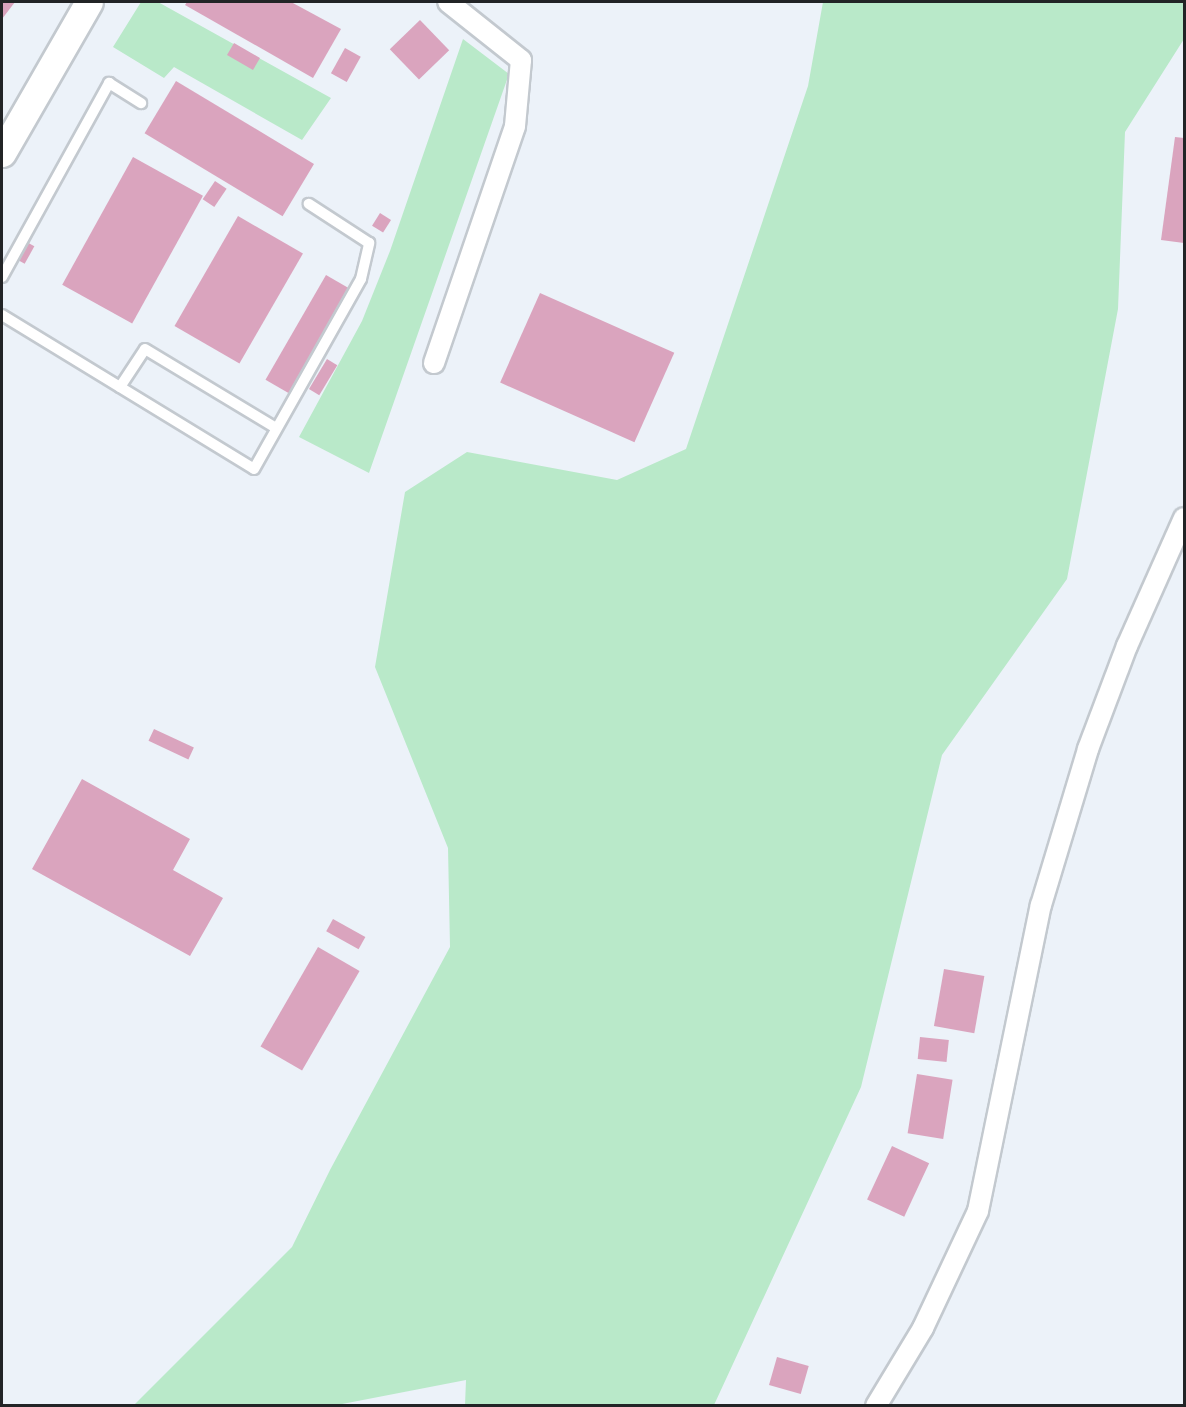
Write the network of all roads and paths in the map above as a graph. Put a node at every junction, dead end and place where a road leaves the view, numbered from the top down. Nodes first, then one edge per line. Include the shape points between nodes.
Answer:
1 (88, 2) edge
2 (448, 2) edge
3 (141, 103) dead end
4 (2, 153) edge
5 (309, 204) dead end
6 (2, 277) edge
7 (2, 315) edge
8 (434, 363) dead end
9 (120, 387) junction
10 (276, 428) junction
11 (1185, 518) edge
12 (876, 1406) edge

1 - 4 street
2 - 8 street via 521,60 516,126
3 - 6 lane via 109,83
5 - 10 lane via 369,243 360,279
7 - 9 lane
9 - 10 lane via 145,349
9 - 10 lane via 254,469
11 - 12 street via 1127,646 1088,749 1041,905 978,1211 923,1328

